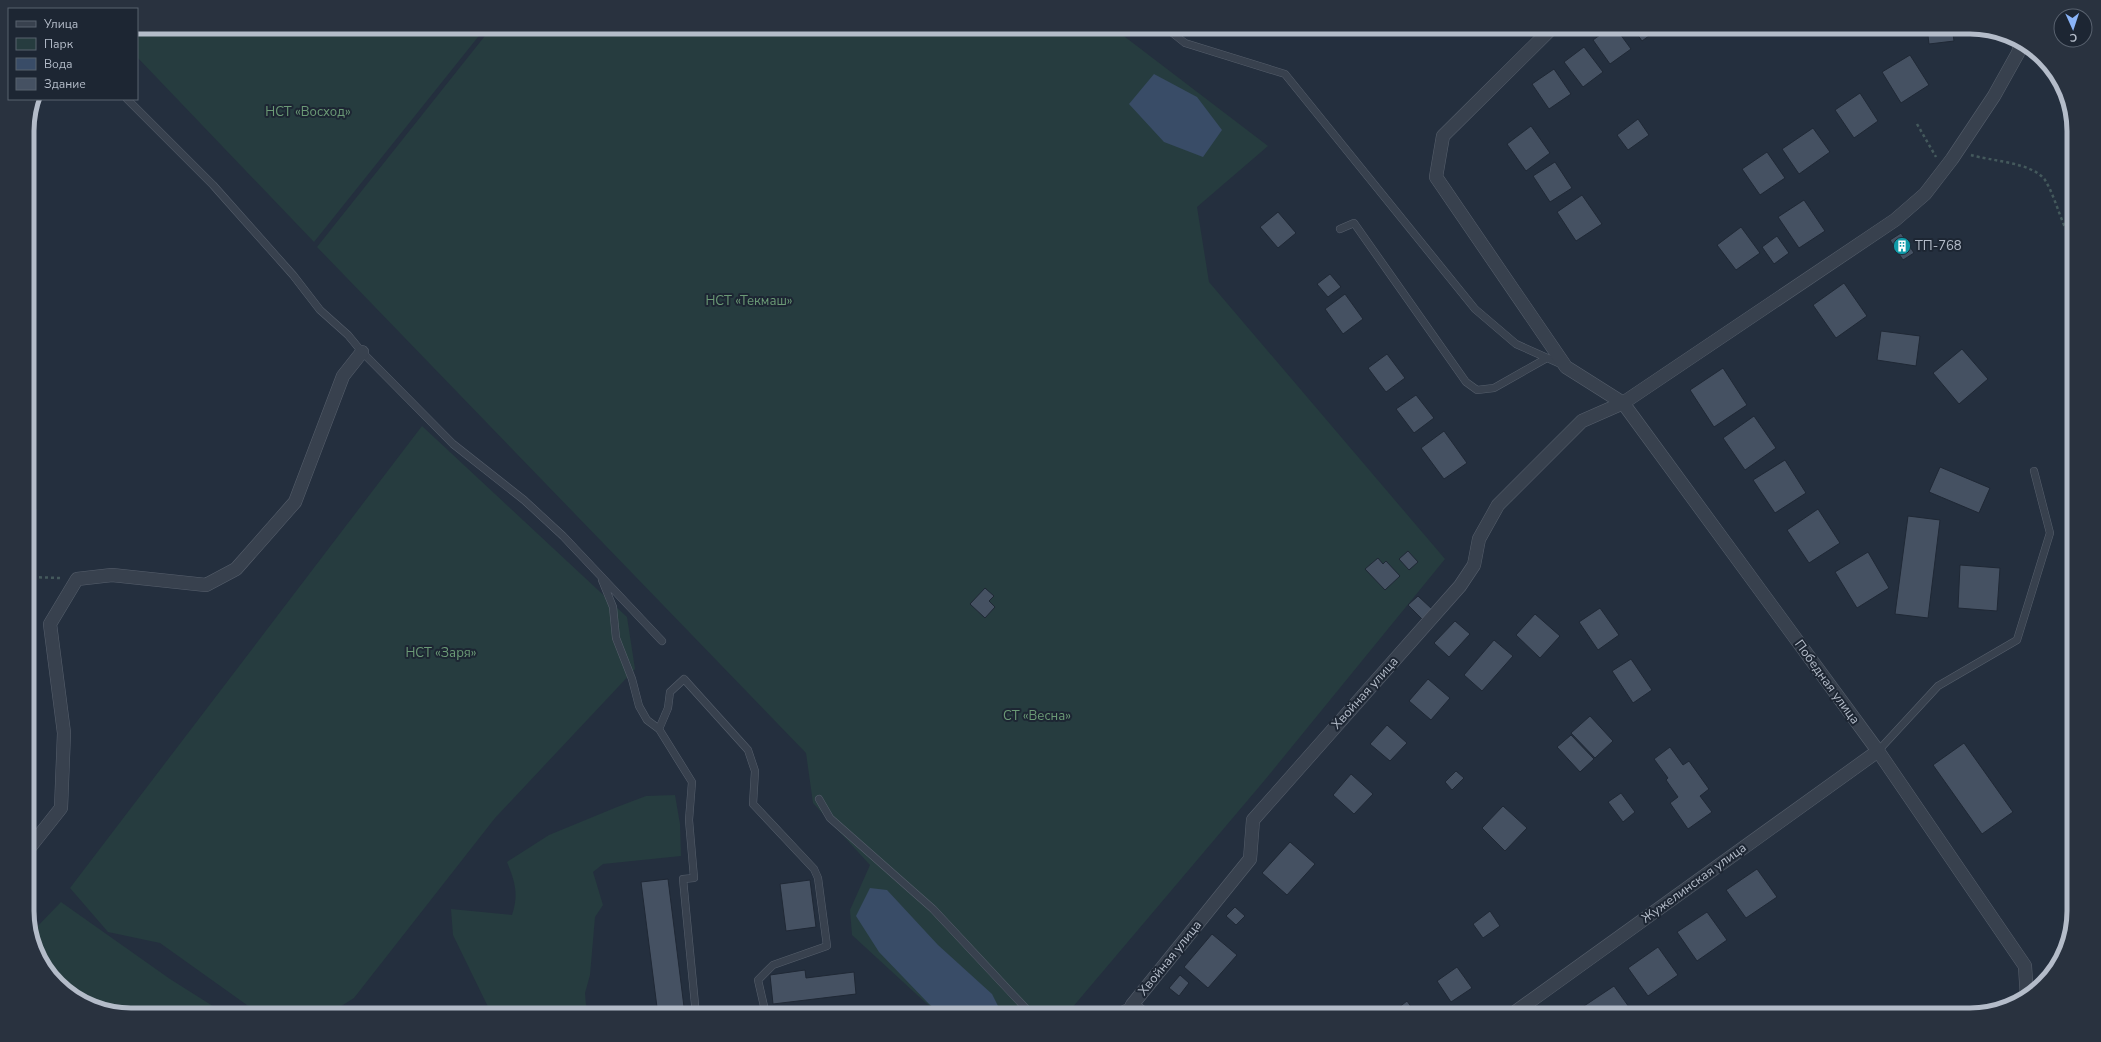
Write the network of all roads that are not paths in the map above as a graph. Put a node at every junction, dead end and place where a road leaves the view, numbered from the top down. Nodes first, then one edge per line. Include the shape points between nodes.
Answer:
1 (1174, 34) edge
2 (1546, 34) edge
3 (2019, 48) edge
4 (128, 100) edge
5 (1340, 229) dead end
6 (362, 352) junction
7 (1547, 358) junction
8 (1566, 367) junction
9 (1623, 403) junction
10 (2034, 471) dead end
11 (600, 576) junction
12 (662, 641) dead end
13 (659, 728) junction
14 (1878, 751) junction
15 (818, 799) dead end
16 (34, 843) edge
17 (2026, 990) edge
18 (1132, 1005) junction
19 (695, 1008) edge
20 (764, 1008) edge
21 (1025, 1008) edge
22 (1126, 1008) edge
23 (1136, 1008) edge
24 (1521, 1008) edge

1 - 7 lane via 1185,43 1284,74 1475,309 1516,344
2 - 8 street via 1443,136 1436,177
3 - 9 street, Хвойная улица via 1994,96 1958,151 1925,194 1895,220
4 - 6 lane via 214,185 293,275 320,310 348,335
5 - 7 lane via 1354,222 1466,382 1477,390 1494,388
6 - 11 lane via 453,444 524,500 563,536
6 - 16 street via 343,376 295,502 236,569 206,585 112,575 77,579 50,624 64,733 61,808
7 - 8 lane
8 - 9 street
9 - 14 street, Победная улица
9 - 18 street, Хвойная улица via 1582,422 1498,505 1479,539 1474,565 1468,576 1253,820 1250,859
10 - 14 lane via 2050,533 2018,640 1938,686
11 - 12 lane
11 - 13 lane via 613,607 616,638 632,679 639,706 647,720
13 - 19 lane via 692,782 689,820 694,878 683,879
13 - 20 lane via 668,708 670,692 684,679 748,750 755,771 753,804 814,869 818,878 827,946 773,965 758,980
14 - 17 street, Победная улица via 2025,966
14 - 24 street, Жужелинская улица
15 - 21 lane via 830,818 933,909
18 - 22 lane
18 - 23 street

